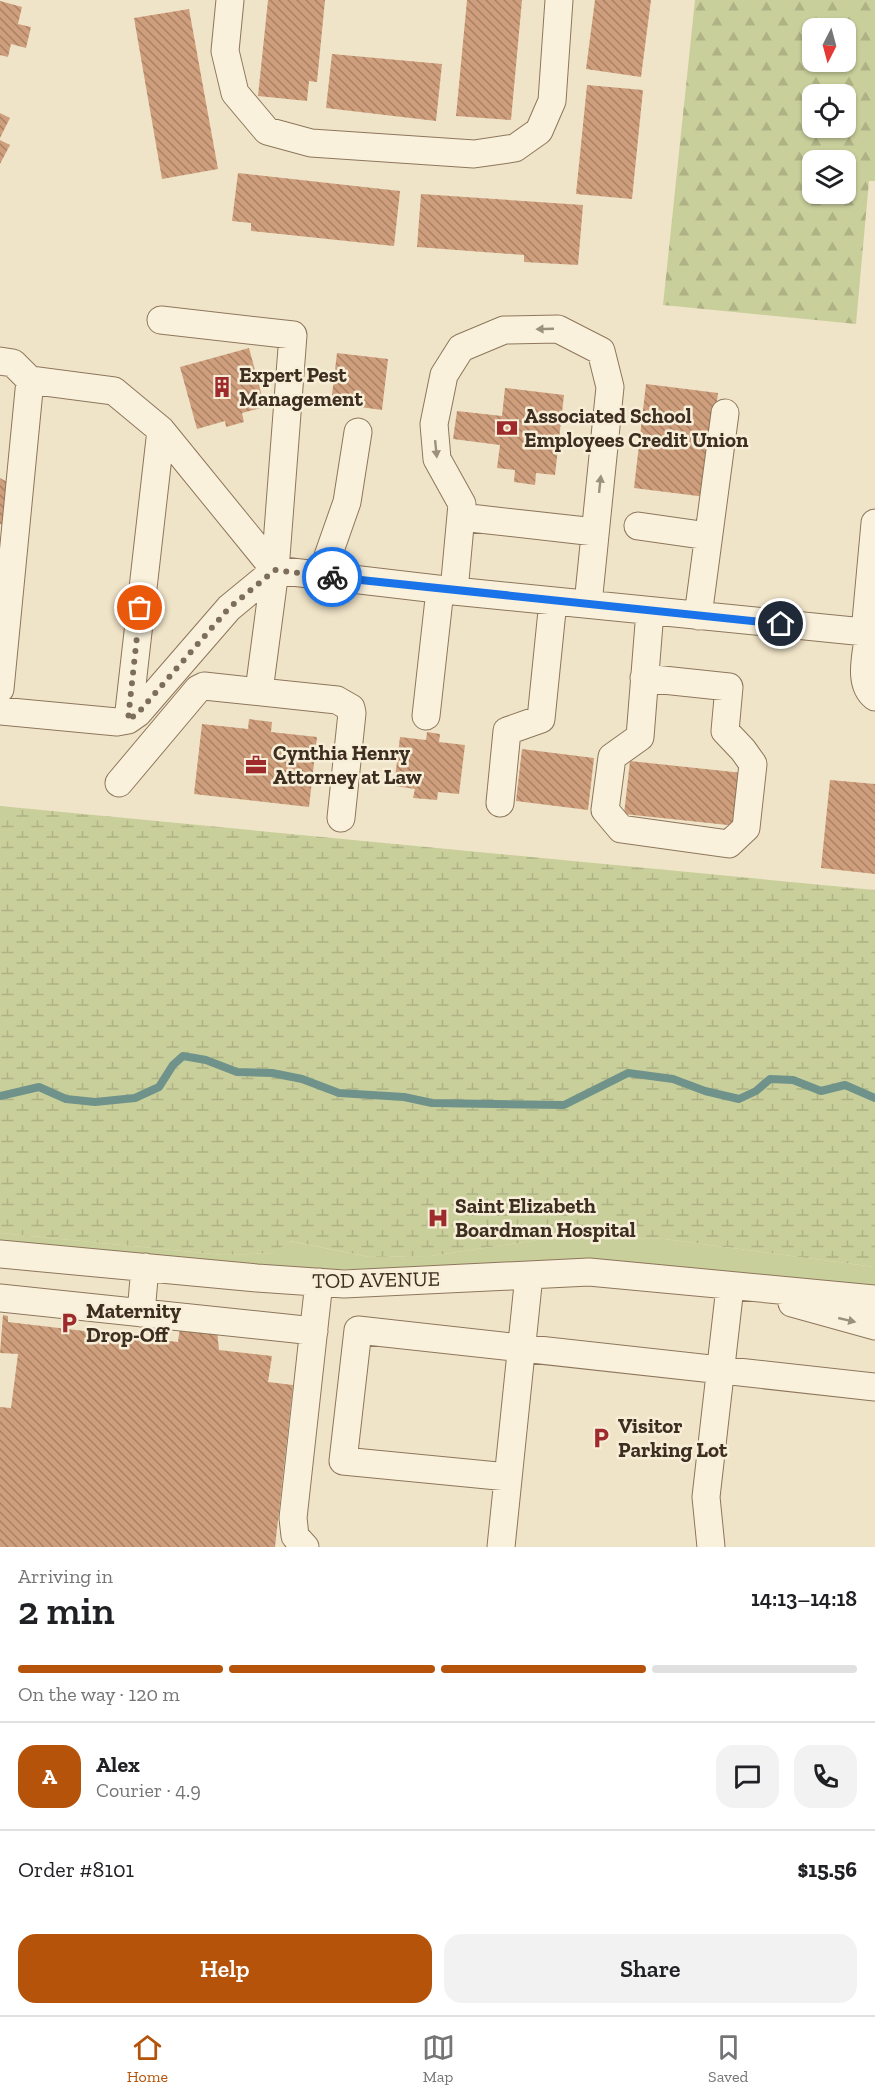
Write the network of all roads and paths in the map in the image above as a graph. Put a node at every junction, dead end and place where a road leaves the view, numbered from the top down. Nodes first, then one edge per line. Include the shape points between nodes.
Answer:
1 (230, 0) edge
2 (559, 0) edge
3 (161, 320) dead end
4 (0, 361) edge
5 (30, 380) junction
6 (725, 413) dead end
7 (161, 430) junction
8 (358, 432) dead end
9 (461, 518) junction
10 (638, 525) dead end
11 (596, 532) junction
12 (708, 536) junction
13 (874, 541) edge
14 (275, 570) junction
15 (321, 576) junction
16 (447, 590) junction
17 (553, 601) junction
18 (588, 604) junction
19 (650, 610) junction
20 (698, 615) junction
21 (870, 632) edge
22 (644, 678) junction
23 (0, 689) edge
24 (259, 691) junction
25 (875, 697) edge
26 (0, 711) edge
27 (426, 716) dead end
28 (128, 720) junction
29 (119, 783) dead end
30 (500, 803) dead end
31 (341, 818) dead end
32 (0, 1254) edge
33 (145, 1267) junction
34 (529, 1275) junction
35 (319, 1282) junction
36 (741, 1288) junction
37 (0, 1298) edge
38 (875, 1299) edge
39 (141, 1313) junction
40 (875, 1326) edge
41 (314, 1331) junction
42 (522, 1349) junction
43 (720, 1371) junction
44 (875, 1387) edge
45 (508, 1477) junction
46 (305, 1547) edge
47 (501, 1547) edge
48 (711, 1547) edge

1 - 2 street via 225,51 235,93 267,131 311,143 474,154 515,148 539,131 552,101
3 - 14 street via 293,336
4 - 5 street via 13,363
5 - 7 street via 114,391
5 - 23 street
6 - 12 street
7 - 14 street
7 - 28 street
8 - 15 street via 347,502
9 - 11 street
11 -> 9 street via 610,387 601,351 558,329 504,330 461,348 444,375 434,424 437,459 462,504
9 - 16 street
10 - 12 street
11 - 18 street
12 - 20 street
13 - 21 street
14 - 15 street
14 - 24 street
14 - 28 street via 229,608
15 - 16 street
16 - 17 street
16 - 27 street
17 - 18 street
17 - 30 street via 541,719 507,731
18 - 19 street
19 - 20 street
19 - 22 street
20 - 21 street
21 - 25 street via 864,681 867,691
22 - 22 street via 640,737 612,757 605,810 621,829 729,844 746,828 753,764 725,731 729,687
24 - 29 street via 204,686 198,689
24 - 31 street via 338,700 351,708
26 - 28 street
32 - 33 street, TOD AVENUE
33 - 35 street, TOD AVENUE
33 - 39 street
34 - 35 street, TOD AVENUE
34 - 36 street, TOD AVENUE via 589,1272
34 - 42 street
35 - 41 street
36 - 38 street, TOD AVENUE
36 -> 40 street, TOD AVENUE
36 - 43 street
37 - 39 street
39 - 41 street
41 - 46 street via 293,1518 296,1536
42 - 43 street
42 - 45 street
42 - 45 street via 358,1330 342,1461
43 - 44 street
43 - 48 street via 706,1497
45 - 47 street

